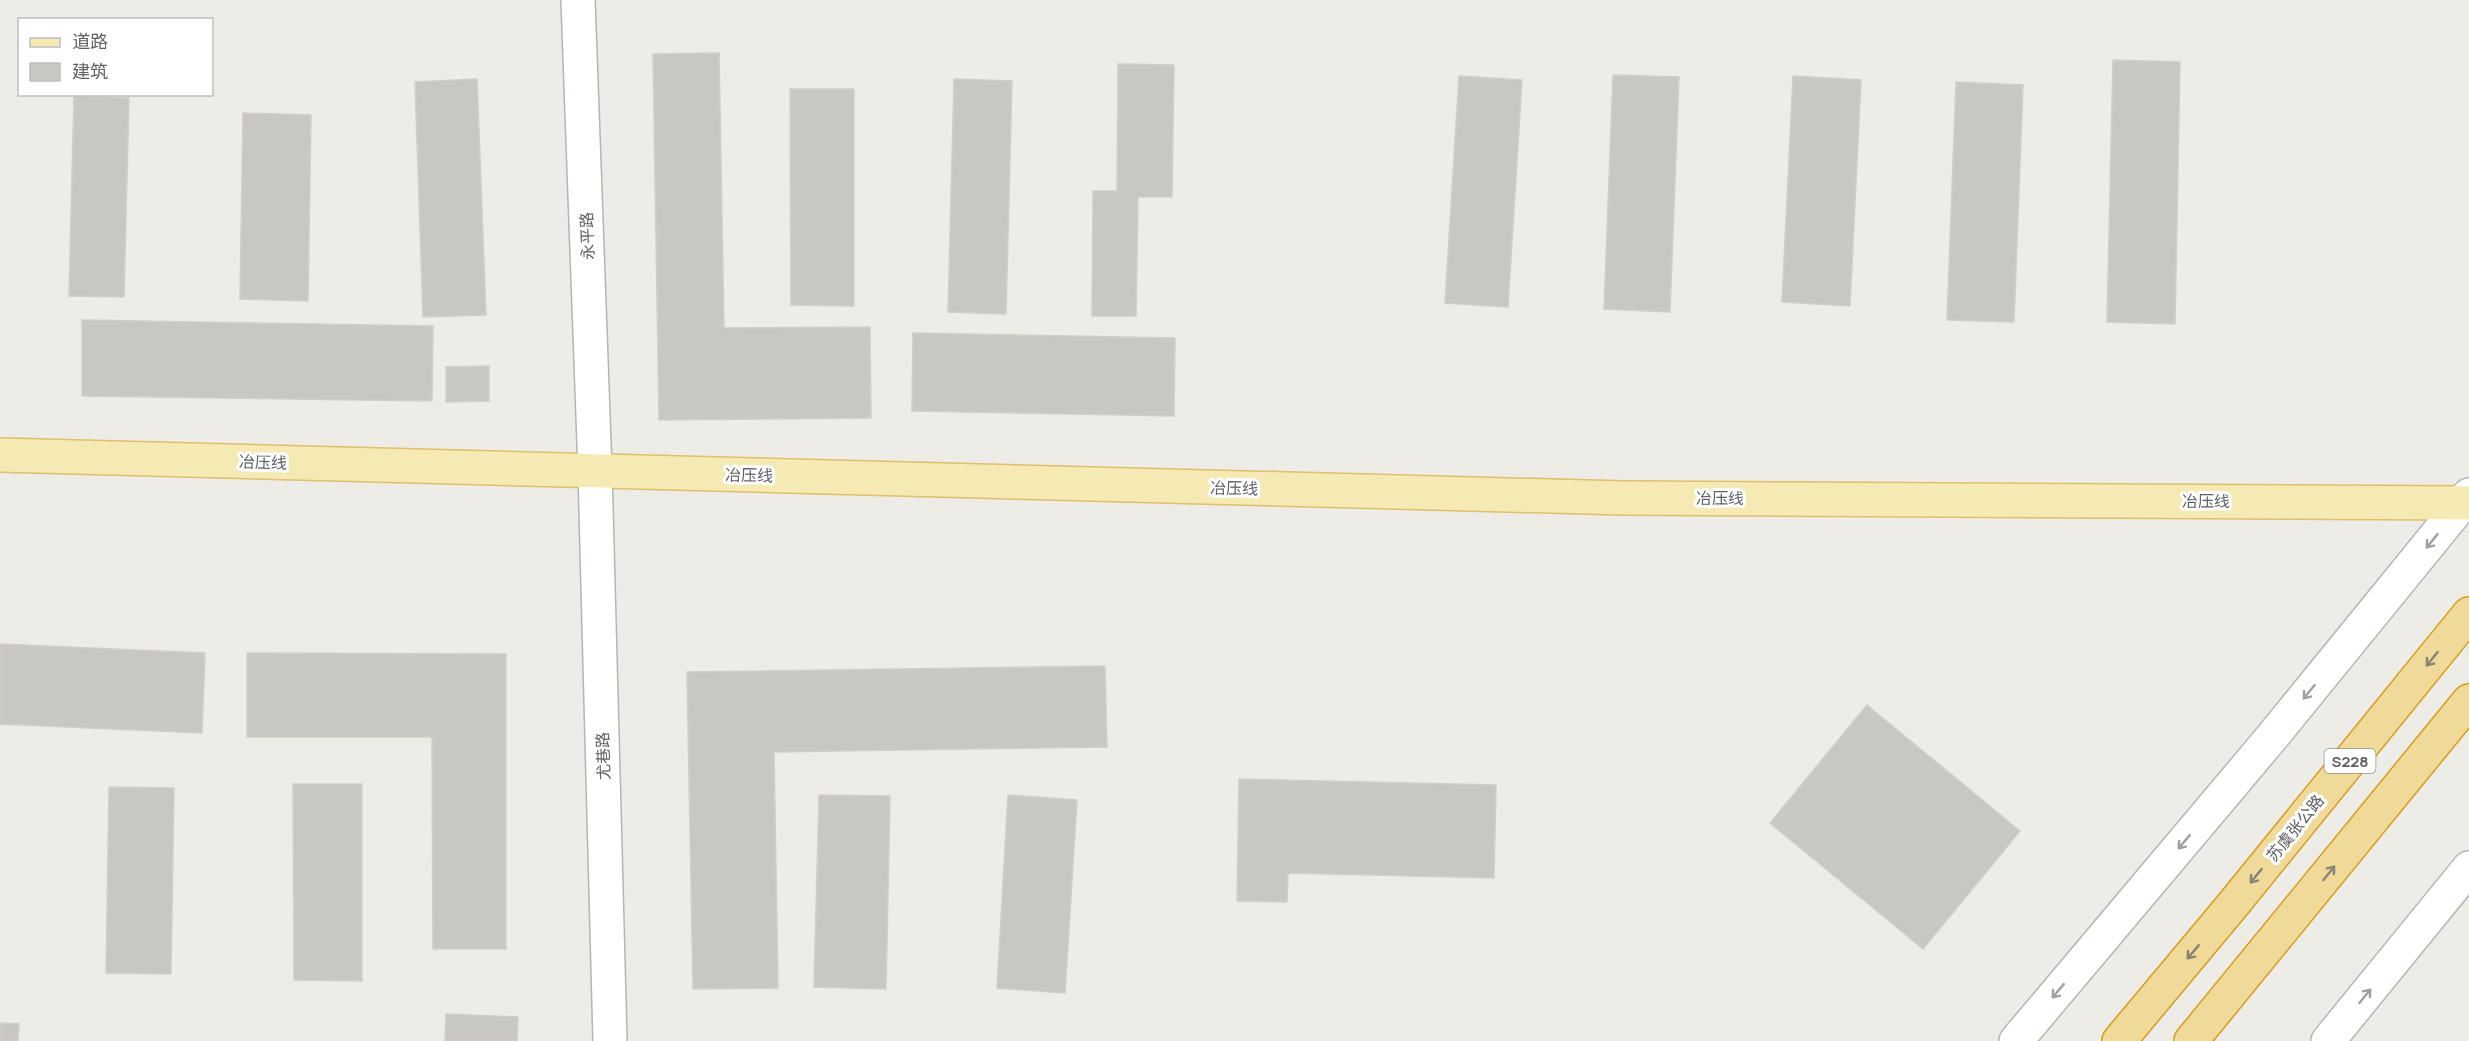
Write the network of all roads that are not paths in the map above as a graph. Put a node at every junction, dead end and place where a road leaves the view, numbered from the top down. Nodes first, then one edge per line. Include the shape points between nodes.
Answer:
1 (578, 0) edge
2 (0, 455) edge
3 (595, 471) junction
4 (2467, 500) edge
5 (2469, 614) edge
6 (2469, 701) edge
7 (2469, 868) edge
8 (610, 1041) edge
9 (2016, 1041) edge
10 (2119, 1041) edge
11 (2191, 1041) edge
12 (2328, 1041) edge

1 - 3 street, 永平路
2 - 3 main road, 冶压线
3 - 4 main road, 冶压线 via 1624,498
3 - 8 street, 尤巷路
4 -> 9 street
5 -> 10 highway, 苏虞张公路 / S228
11 -> 6 highway
12 -> 7 street

